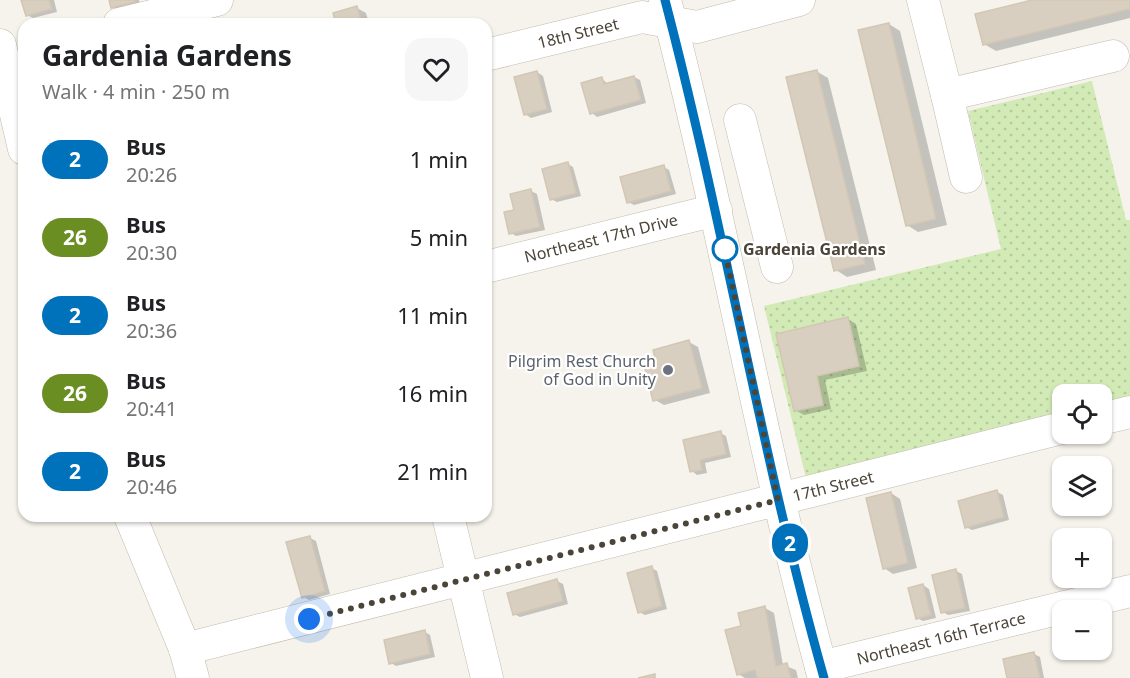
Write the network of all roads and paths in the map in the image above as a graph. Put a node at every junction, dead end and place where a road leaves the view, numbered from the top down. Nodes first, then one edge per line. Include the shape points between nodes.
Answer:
1 (217, 0) edge
2 (799, 0) edge
3 (923, 0) edge
4 (668, 11) edge
5 (144, 18) edge
6 (9, 49) edge
7 (492, 54) edge
8 (1113, 56) dead end
9 (946, 95) junction
10 (18, 109) edge
11 (740, 120) dead end
12 (966, 177) dead end
13 (762, 210) junction
14 (717, 215) junction
15 (492, 266) edge
16 (777, 267) dead end
17 (1130, 412) edge
18 (1112, 416) edge
19 (1052, 431) edge
20 (778, 500) junction
21 (131, 522) edge
22 (450, 522) edge
23 (464, 580) junction
24 (1130, 591) edge
25 (189, 664) edge
26 (823, 673) edge
27 (487, 678) edge

1 - 5 street
2 - 4 street, 18th Street via 698,27
3 - 9 street
4 - 7 street, 18th Street
4 - 14 street
6 - 10 street
8 - 9 street
9 - 12 street
11 - 13 street
13 - 14 street, Northeast 17th Drive
13 - 16 street
14 - 15 street, Northeast 17th Drive
14 - 20 street
17 - 18 street
19 - 20 street, 17th Street
20 - 23 street, 17th Street
20 - 26 street
21 - 25 street
22 - 23 street
23 - 25 street, 17th Street
23 - 27 street
24 - 26 street, Northeast 16th Terrace

